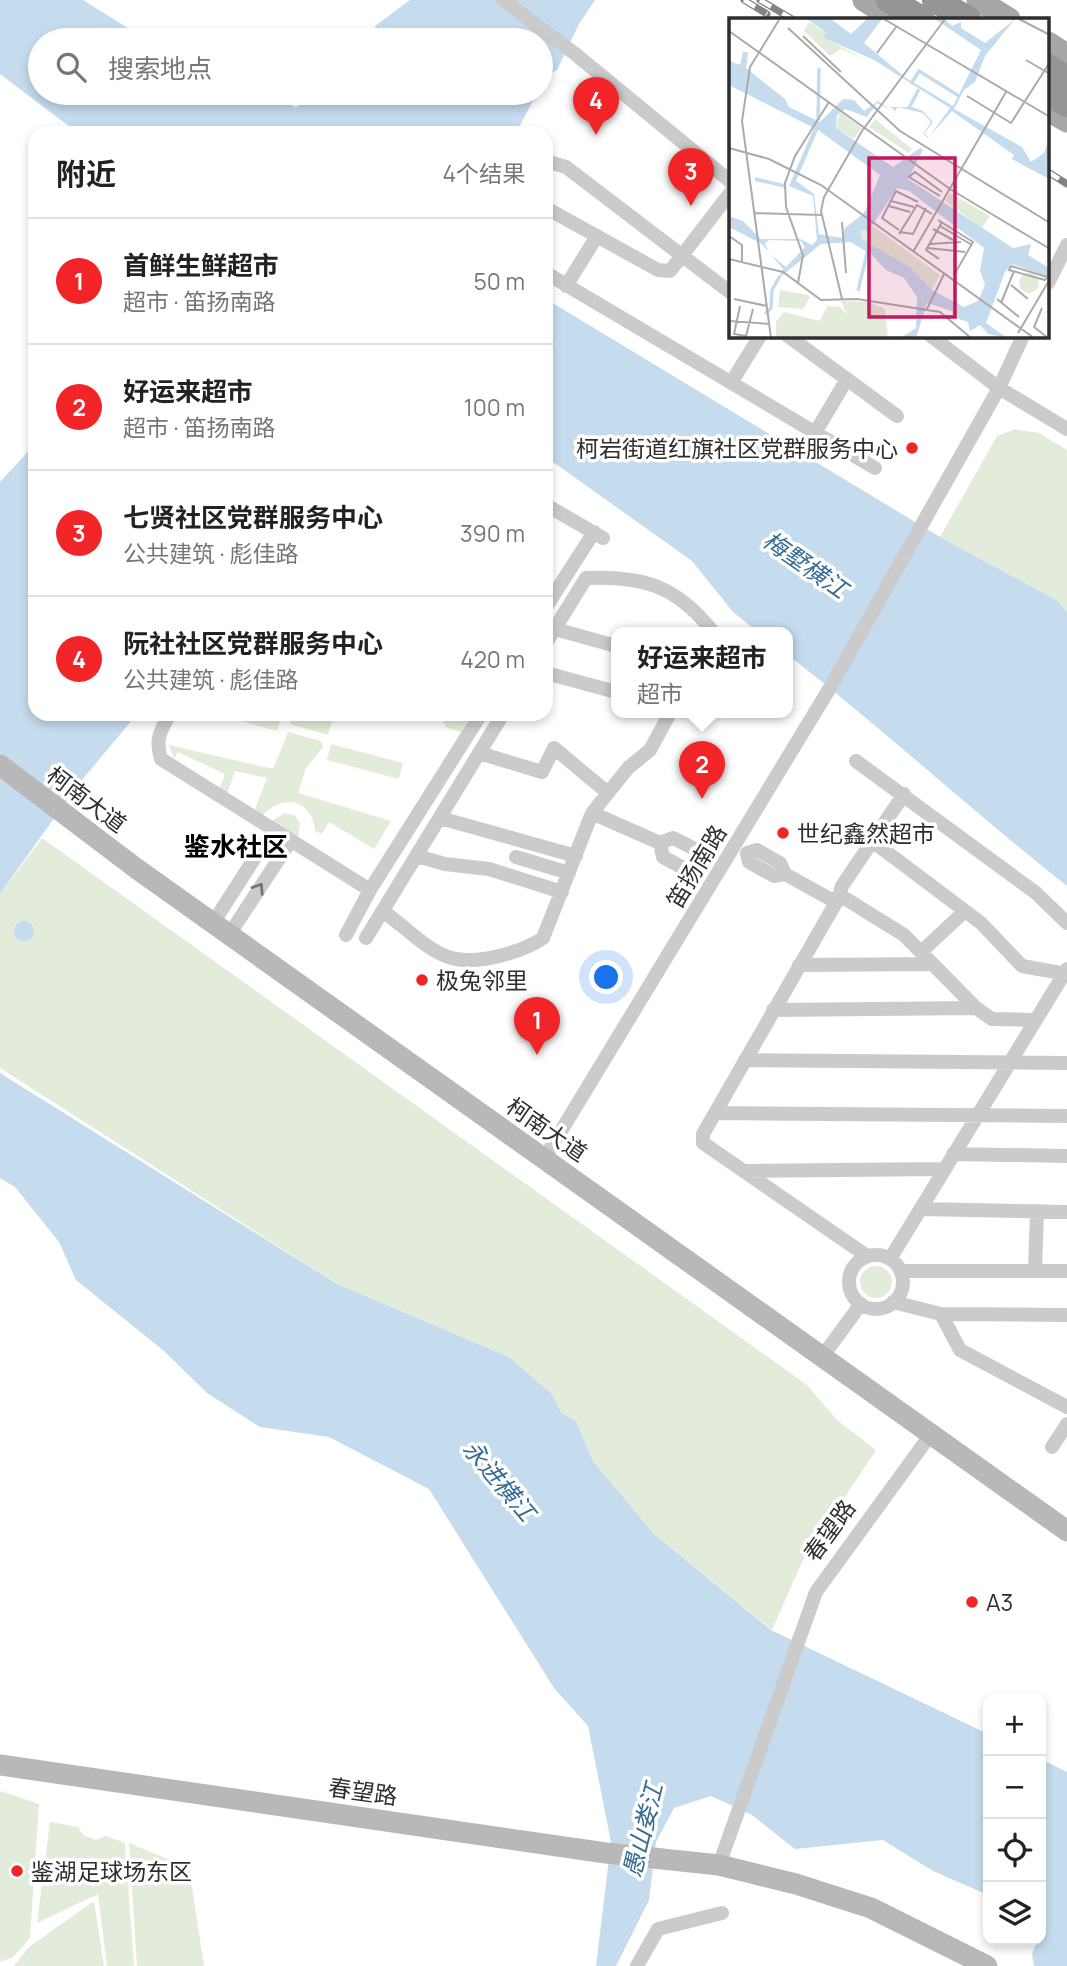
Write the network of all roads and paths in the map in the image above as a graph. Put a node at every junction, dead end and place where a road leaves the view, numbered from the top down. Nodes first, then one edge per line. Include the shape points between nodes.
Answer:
1 (503, 0) edge
2 (864, 0) edge
3 (889, 0) edge
4 (935, 0) edge
5 (978, 0) edge
6 (892, 18) edge
7 (920, 18) edge
8 (966, 18) edge
9 (1008, 18) edge
10 (541, 28) edge
11 (553, 37) edge
12 (1050, 44) edge
13 (1067, 55) edge
14 (1050, 68) edge
15 (1067, 79) edge
16 (1050, 94) edge
17 (1067, 104) edge
18 (1050, 111) edge
19 (1067, 121) edge
20 (553, 163) edge
21 (729, 180) edge
22 (729, 194) edge
23 (553, 212) edge
24 (597, 236) junction
25 (1067, 245) edge
26 (680, 254) junction
27 (553, 278) edge
28 (1050, 279) edge
29 (566, 286) junction
30 (729, 291) edge
31 (759, 338) edge
32 (791, 338) edge
33 (934, 338) edge
34 (1022, 338) edge
35 (846, 379) junction
36 (731, 383) junction
37 (999, 388) junction
38 (897, 416) dead end
39 (1067, 429) edge
40 (815, 433) junction
41 (875, 468) dead end
42 (553, 509) edge
43 (553, 582) edge
44 (701, 616) junction
45 (698, 627) edge
46 (709, 627) edge
47 (555, 629) junction
48 (553, 632) edge
49 (611, 645) edge
50 (553, 675) edge
51 (611, 691) edge
52 (667, 718) edge
53 (166, 721) edge
54 (477, 721) edge
55 (499, 721) edge
56 (479, 753) junction
57 (856, 761) dead end
58 (0, 765) edge
59 (608, 793) junction
60 (904, 794) junction
61 (592, 813) junction
62 (440, 818) junction
63 (272, 831) junction
64 (872, 841) junction
65 (290, 842) junction
66 (660, 843) junction
67 (741, 850) junction
68 (417, 856) junction
69 (576, 856) junction
70 (516, 857) dead end
71 (699, 864) junction
72 (569, 873) junction
73 (717, 875) junction
74 (370, 890) junction
75 (562, 892) junction
76 (838, 899) junction
77 (383, 911) junction
78 (965, 911) junction
79 (1067, 923) edge
80 (221, 929) junction
81 (346, 935) dead end
82 (366, 939) dead end
83 (921, 952) junction
84 (932, 964) junction
85 (799, 965) junction
86 (1066, 971) edge
87 (976, 1007) junction
88 (773, 1010) junction
89 (1034, 1020) junction
90 (745, 1060) junction
91 (1009, 1062) junction
92 (1067, 1063) edge
93 (715, 1113) junction
94 (978, 1114) junction
95 (1067, 1116) edge
96 (953, 1154) junction
97 (1067, 1156) edge
98 (544, 1158) junction
99 (944, 1169) junction
100 (745, 1171) junction
101 (920, 1209) junction
102 (1037, 1211) junction
103 (1067, 1212) edge
104 (867, 1256) junction
105 (890, 1259) junction
106 (1035, 1270) junction
107 (901, 1271) junction
108 (1067, 1271) edge
109 (893, 1302) junction
110 (861, 1304) junction
111 (941, 1314) junction
112 (1067, 1315) edge
113 (822, 1357) junction
114 (1067, 1407) edge
115 (1067, 1424) edge
116 (931, 1434) junction
117 (1052, 1447) dead end
118 (1067, 1531) edge
119 (0, 1765) edge
120 (719, 1865) junction
121 (722, 1913) dead end
122 (637, 1966) edge
123 (987, 1966) edge

1 - 10 street
2 - 6 main road
3 - 7 highway
4 - 8 highway
5 - 9 main road
11 - 21 street
12 - 13 main road
14 - 15 highway
16 - 17 highway
18 - 19 main road
20 - 26 street via 566,167
22 - 26 street
23 - 24 street
24 - 26 street via 658,270 670,271
24 - 29 street
25 - 28 street
26 - 30 street
27 - 29 street
29 - 36 street
31 - 36 street
32 - 35 street
33 - 37 street
34 - 37 street, 笛扬南路
35 - 38 street
35 - 40 street
36 - 40 street
37 - 39 street
37 - 67 street, 笛扬南路
40 - 41 street
42 - 43 street via 599,535
44 - 45 street
44 - 46 street
44 - 47 street via 679,596 626,576 586,578
47 - 48 street
47 - 49 street
50 - 51 street
52 - 59 street via 650,750
53 - 63 street via 157,746 161,759
54 - 74 street
55 - 56 street
56 - 59 street via 542,772 554,748
56 - 62 street
57 - 60 street
58 - 80 main road, 柯南大道
59 - 61 street
60 - 64 street
60 - 79 street via 1036,893
61 - 66 street
61 - 69 street
62 - 68 street
62 - 69 street
63 - 65 street
63 - 80 street
64 - 76 street
64 - 78 street
65 - 74 street
80 -> 65 street
66 - 71 street via 673,838 697,850
66 - 71 street via 663,857 687,870
67 - 73 street, 笛扬南路
67 - 76 street via 750,862 774,876 785,874
68 - 75 street via 489,869
68 - 77 street
69 - 72 street
70 - 72 street
71 - 73 street
72 - 75 street
73 - 98 street, 笛扬南路
74 - 81 street
75 - 77 street via 543,939 482,961 447,959
76 - 83 street via 904,935
76 - 85 street
77 - 82 street
78 - 83 street
78 - 86 street via 1022,966
80 - 98 main road, 柯南大道
83 - 84 street
84 - 85 street
84 - 87 street
85 - 88 street
86 - 89 street
87 - 88 street
87 - 89 street via 992,1019
88 - 90 street
89 - 91 street
90 - 91 street
90 - 93 street
91 - 92 street
91 - 94 street
93 - 94 street
93 - 100 street via 703,1143
94 - 95 street
94 - 96 street
96 - 97 street
96 - 99 street
98 - 113 main road, 柯南大道
99 - 100 street
99 - 101 street
100 - 104 street
101 - 102 street
101 - 105 street
102 - 103 street
102 - 106 street
104 - 105 street
104 - 110 street via 850,1274 850,1291
105 - 107 street
106 - 107 street
106 - 108 street
107 - 109 street via 902,1288
109 - 110 street via 877,1309
109 - 111 street
110 - 113 street
111 - 112 street
111 - 114 street via 960,1350
113 - 116 main road, 柯南大道
115 - 117 street
116 - 118 main road, 柯南大道
116 - 120 street, 春望路 via 816,1592
119 - 120 main road, 春望路 via 606,1853
120 - 123 main road, 春望路 via 871,1908
121 - 122 street via 658,1929

